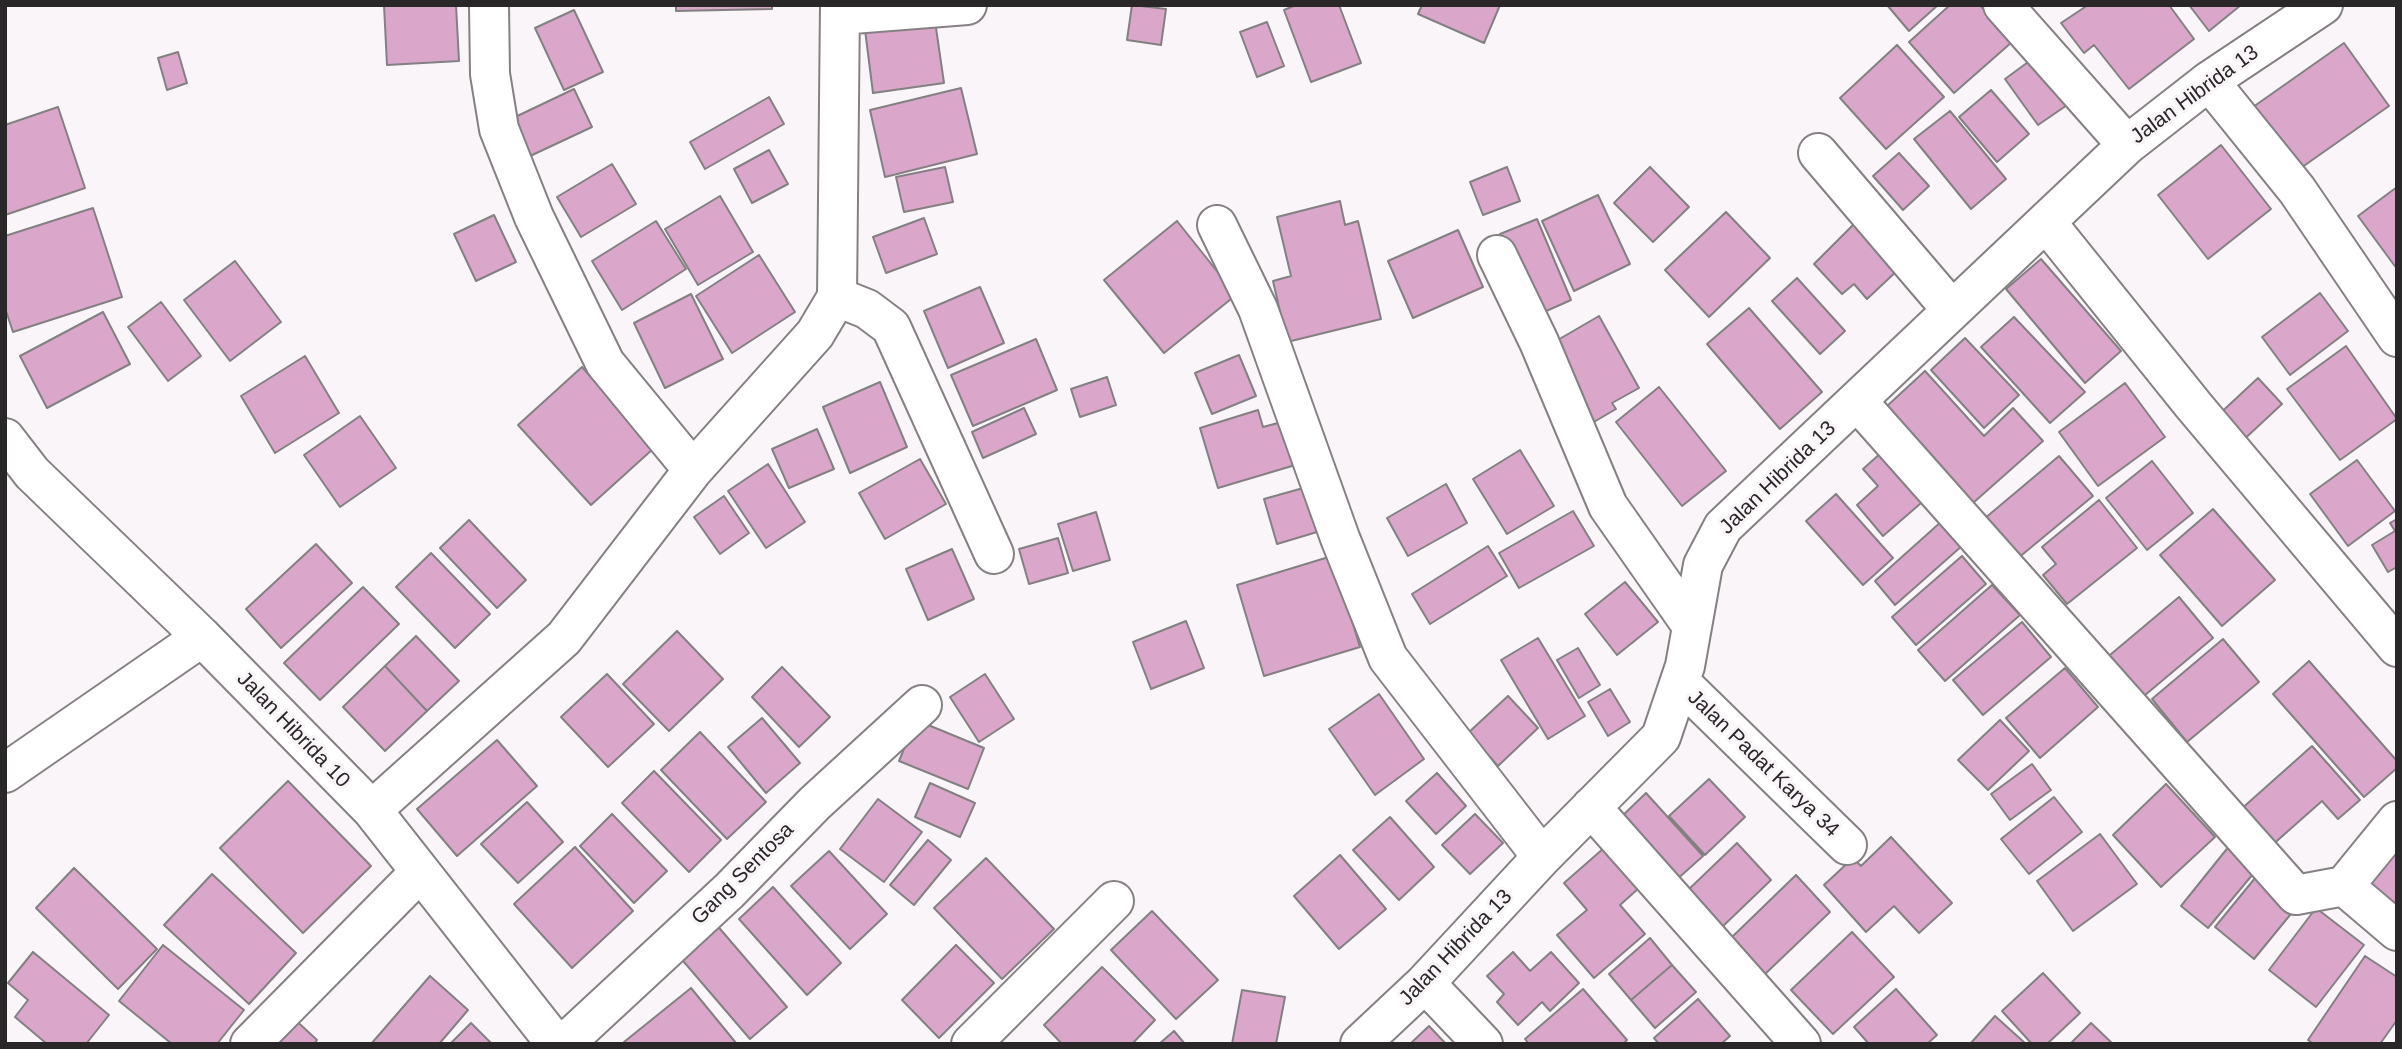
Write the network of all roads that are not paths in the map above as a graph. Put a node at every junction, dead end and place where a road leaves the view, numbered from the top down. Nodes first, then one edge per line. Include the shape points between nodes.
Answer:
1 (489, 5) edge
2 (967, 5) edge
3 (2003, 5) edge
4 (2323, 5) edge
5 (840, 10) edge
6 (2209, 81) junction
7 (2127, 145) junction
8 (1818, 153) dead end
9 (2046, 222) junction
10 (1217, 225) dead end
11 (1497, 256) dead end
12 (837, 298) junction
13 (1952, 310) junction
14 (2397, 337) edge
15 (1857, 401) junction
16 (5, 438) edge
17 (692, 470) junction
18 (994, 554) dead end
19 (1692, 626) junction
20 (202, 637) junction
21 (2397, 647) edge
22 (1680, 682) junction
23 (922, 705) dead end
24 (5, 773) edge
25 (1591, 807) junction
26 (372, 810) junction
27 (2397, 821) edge
28 (1847, 845) dead end
29 (1542, 857) junction
30 (420, 872) junction
31 (2343, 886) junction
32 (1114, 901) dead end
33 (2397, 931) edge
34 (1425, 983) junction
35 (250, 1044) edge
36 (556, 1044) edge
37 (564, 1044) edge
38 (971, 1044) edge
39 (1360, 1044) edge
40 (1483, 1044) edge
41 (1801, 1044) edge

1 - 17 street via 491,74 499,129 534,217 605,363
2 - 5 street
3 - 7 street
4 - 6 street, Jalan Hibrida 13
5 - 12 street
6 - 7 street, Jalan Hibrida 13
6 - 14 street via 2297,190
7 - 9 street, Jalan Hibrida 13
8 - 13 street
9 - 13 street, Jalan Hibrida 13
9 - 21 street
10 - 29 street via 1258,309 1388,659
11 - 19 street via 1608,506
12 - 17 street via 815,334
12 - 18 street via 867,309 891,327
13 - 15 street, Jalan Hibrida 13
15 - 19 street, Jalan Hibrida 13 via 1723,527 1703,565
15 - 31 street via 2296,895
16 - 20 street, Jalan Hibrida 10 via 32,473
17 - 26 street via 564,638
19 - 22 street, Jalan Hibrida 13
20 - 24 street
20 - 26 street, Jalan Hibrida 10
22 - 25 street, Jalan Hibrida 13 via 1661,737
22 - 28 street, Jalan Padat Karya 34
23 - 37 street, Gang Sentosa
25 - 29 street, Jalan Hibrida 13
25 - 41 street
26 - 30 street, Jalan Hibrida 10
27 - 31 street
29 - 34 street, Jalan Hibrida 13
30 - 35 street
30 - 36 street, Jalan Hibrida 10
31 - 33 street
32 - 38 street
34 - 39 street, Jalan Hibrida 13
34 - 40 street

